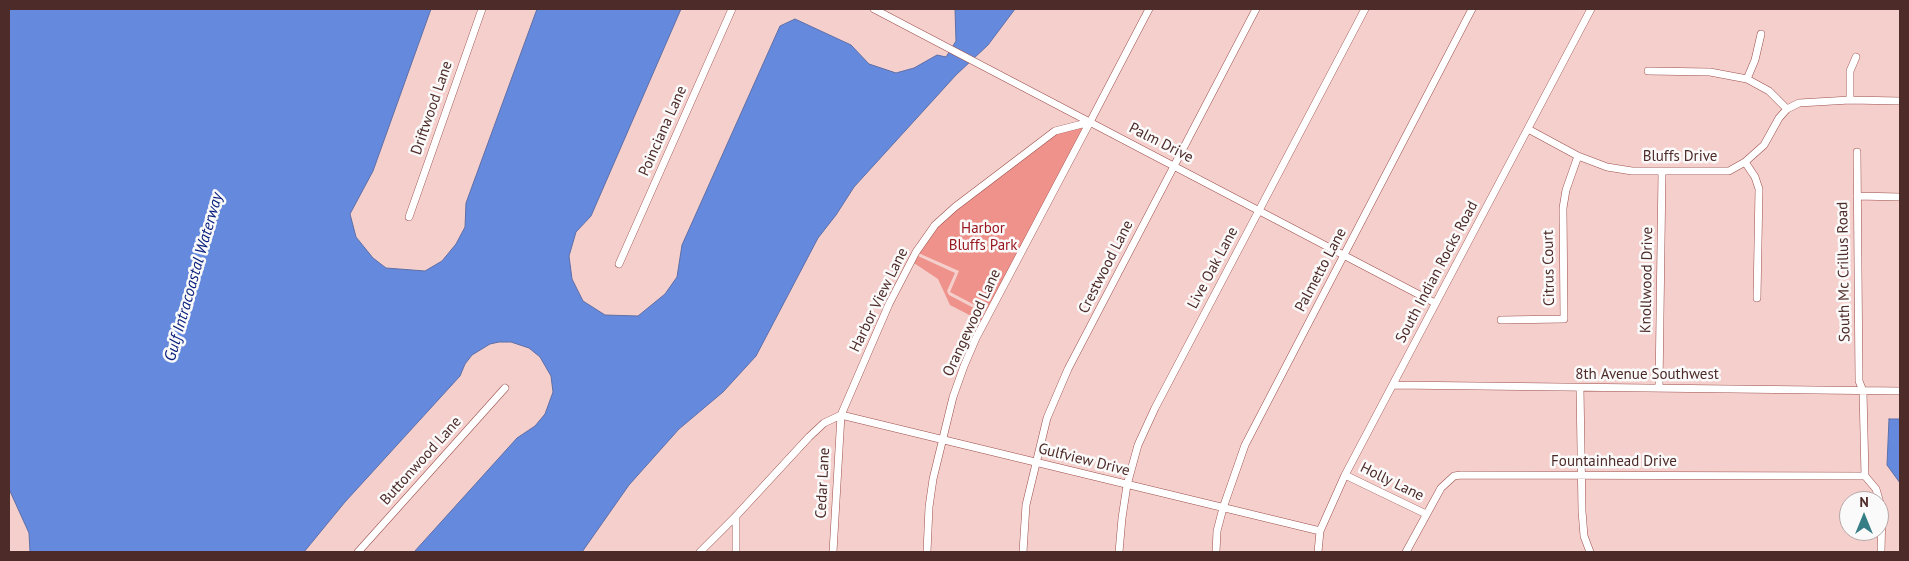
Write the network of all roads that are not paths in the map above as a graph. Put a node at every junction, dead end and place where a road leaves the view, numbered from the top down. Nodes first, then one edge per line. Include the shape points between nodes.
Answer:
1 (482, 9) edge
2 (732, 9) edge
3 (874, 9) edge
4 (1149, 9) edge
5 (1256, 9) edge
6 (1365, 9) edge
7 (1472, 9) edge
8 (1591, 9) edge
9 (1761, 34) dead end
10 (1856, 58) dead end
11 (1648, 71) dead end
12 (1747, 79) junction
13 (1850, 100) junction
14 (1900, 101) edge
15 (1787, 109) junction
16 (1090, 122) junction
17 (1528, 129) junction
18 (1857, 152) dead end
19 (1578, 156) junction
20 (1745, 162) junction
21 (1174, 164) junction
22 (1662, 172) junction
23 (1857, 196) junction
24 (1900, 197) edge
25 (1259, 211) junction
26 (408, 217) dead end
27 (1344, 256) junction
28 (619, 264) dead end
29 (1757, 298) dead end
30 (1436, 303) junction
31 (1501, 320) dead end
32 (1394, 385) junction
33 (505, 388) dead end
34 (1580, 388) junction
35 (1659, 388) junction
36 (1863, 391) junction
37 (1900, 391) edge
38 (840, 415) junction
39 (941, 440) junction
40 (1036, 462) junction
41 (1345, 475) junction
42 (1581, 476) junction
43 (1865, 476) junction
44 (1127, 485) junction
45 (1223, 508) junction
46 (1426, 514) junction
47 (736, 516) junction
48 (1320, 531) junction
49 (358, 552) edge
50 (700, 552) edge
51 (736, 552) edge
52 (833, 552) edge
53 (928, 552) edge
54 (1023, 552) edge
55 (1119, 552) edge
56 (1216, 552) edge
57 (1318, 552) edge
58 (1406, 552) edge
59 (1590, 552) edge
60 (1881, 552) edge

1 - 26 street, Driftwood Lane
2 - 28 street, Poinciana Lane
3 - 16 street, Palm Drive
4 - 16 street
5 - 21 street, Crestwood Lane
6 - 25 street, Live Oak Lane
7 - 27 street, Palmetto Lane
8 - 17 street, South Indian Rocks Road
9 - 12 street
10 - 13 street via 1850,71
11 - 12 street via 1710,72
12 - 15 street via 1769,91
13 - 14 street
13 - 15 street via 1810,102
15 - 20 street, Bluffs Drive via 1764,145
16 - 21 street, Palm Drive
16 - 38 street, Harbor View Lane via 1055,131 936,225 916,252 889,304
16 - 39 street, Orangewood Lane via 976,338 953,397
17 - 19 street, Bluffs Drive
17 - 30 street, South Indian Rocks Road
18 - 23 street, South Mc Crillus Road
19 - 22 street, Bluffs Drive via 1632,171
19 - 31 street, Citrus Court via 1566,190 1564,208 1564,319
20 - 22 street, Bluffs Drive via 1729,171
20 - 29 street via 1759,189
21 - 25 street, Palm Drive
21 - 40 street, Crestwood Lane via 1068,369 1047,418
22 - 35 street, Knollwood Drive
23 - 24 street
23 - 36 street, South Mc Crillus Road via 1859,381
25 - 27 street, Palm Drive
25 - 44 street, Live Oak Lane via 1155,408 1138,444
27 - 30 street, Palm Drive
27 - 45 street, Palmetto Lane via 1245,445
30 - 32 street, South Indian Rocks Road
32 - 34 street, 8th Avenue Southwest
32 - 41 street, South Indian Rocks Road
33 - 49 street, Buttonwood Lane
34 - 35 street, 8th Avenue Southwest
34 - 42 street
35 - 36 street, 8th Avenue Southwest
36 - 37 street, 8th Avenue Southwest
36 - 43 street, South Mc Crillus Road
38 - 39 street, Gulfview Drive
38 - 47 street via 824,423 809,437
38 - 52 street, Cedar Lane
39 - 40 street, Gulfview Drive
39 - 53 street, Orangewood Lane via 929,507
40 - 44 street, Gulfview Drive
40 - 54 street, Crestwood Lane via 1026,505
41 - 46 street, Holly Lane
41 - 48 street, South Indian Rocks Road
42 - 43 street, Fountainhead Drive
42 - 46 street, Fountainhead Drive via 1454,476 1442,488
42 - 59 street via 1584,536
43 - 60 street via 1881,500
44 - 45 street, Gulfview Drive
44 - 55 street, Live Oak Lane
45 - 48 street, Gulfview Drive
45 - 56 street, Palmetto Lane
46 - 58 street, Fountainhead Drive
47 - 50 street
47 - 51 street
48 - 57 street, South Indian Rocks Road

